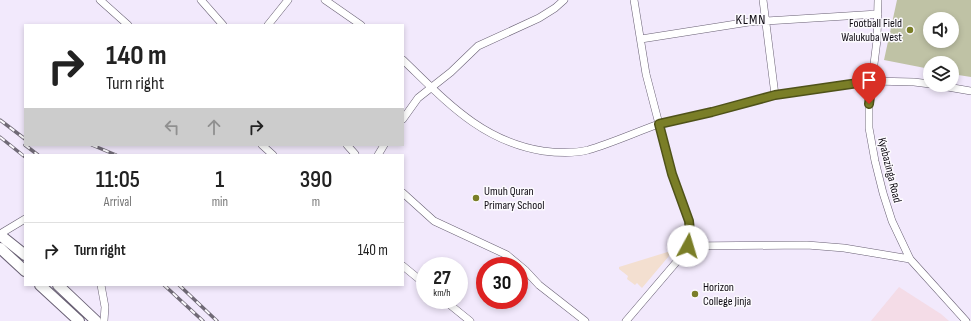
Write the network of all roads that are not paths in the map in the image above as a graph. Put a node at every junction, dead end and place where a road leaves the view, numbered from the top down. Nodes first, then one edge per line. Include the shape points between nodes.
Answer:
1 (100, 0) edge
2 (201, 0) edge
3 (288, 0) edge
4 (325, 0) edge
5 (564, 0) edge
6 (634, 0) edge
7 (763, 0) edge
8 (878, 0) edge
9 (878, 14) junction
10 (765, 21) junction
11 (127, 24) edge
12 (222, 24) edge
13 (269, 24) edge
14 (360, 24) edge
15 (641, 39) junction
16 (404, 61) edge
17 (872, 81) junction
18 (923, 83) edge
19 (431, 88) junction
20 (959, 89) edge
21 (971, 91) edge
22 (775, 95) junction
23 (404, 118) edge
24 (659, 124) junction
25 (263, 146) edge
26 (348, 146) edge
27 (272, 154) edge
28 (355, 154) edge
29 (404, 194) edge
30 (24, 220) edge
31 (0, 234) edge
32 (688, 246) junction
33 (0, 248) edge
34 (24, 254) edge
35 (910, 259) junction
36 (404, 267) edge
37 (24, 270) edge
38 (416, 277) edge
39 (41, 286) edge
40 (59, 286) edge
41 (101, 286) edge
42 (455, 309) edge
43 (79, 321) edge
44 (96, 321) edge
45 (104, 321) edge
46 (470, 321) edge
47 (585, 321) edge
48 (626, 321) edge
49 (966, 321) edge

1 - 11 street
2 - 12 street
3 - 13 street
4 - 14 street
5 - 19 street via 539,18 478,46
6 - 15 street
7 - 10 street
8 - 9 street, Kyabazinga Road
9 - 10 street
9 - 17 street, Kyabazinga Road
10 - 15 street
10 - 22 street
15 - 24 street via 646,74
16 - 19 street
17 - 18 street
17 - 22 street
17 - 35 street, Kyabazinga Road via 869,128 875,161 892,221
19 - 23 street via 418,98
19 - 24 street via 479,127 505,141 526,148 554,152 588,150
20 - 21 street
22 - 24 street
24 - 32 street via 672,174 689,221
25 - 27 street
26 - 28 street
29 - 47 street via 434,221 508,255 539,285
30 - 31 street
31 - 34 highway
32 - 35 street via 807,245 844,248
32 - 48 street
33 - 37 highway
35 - 49 street, Kyabazinga Road
36 - 38 street
39 - 43 highway
40 - 44 highway
41 - 45 street via 105,307
42 - 46 street

